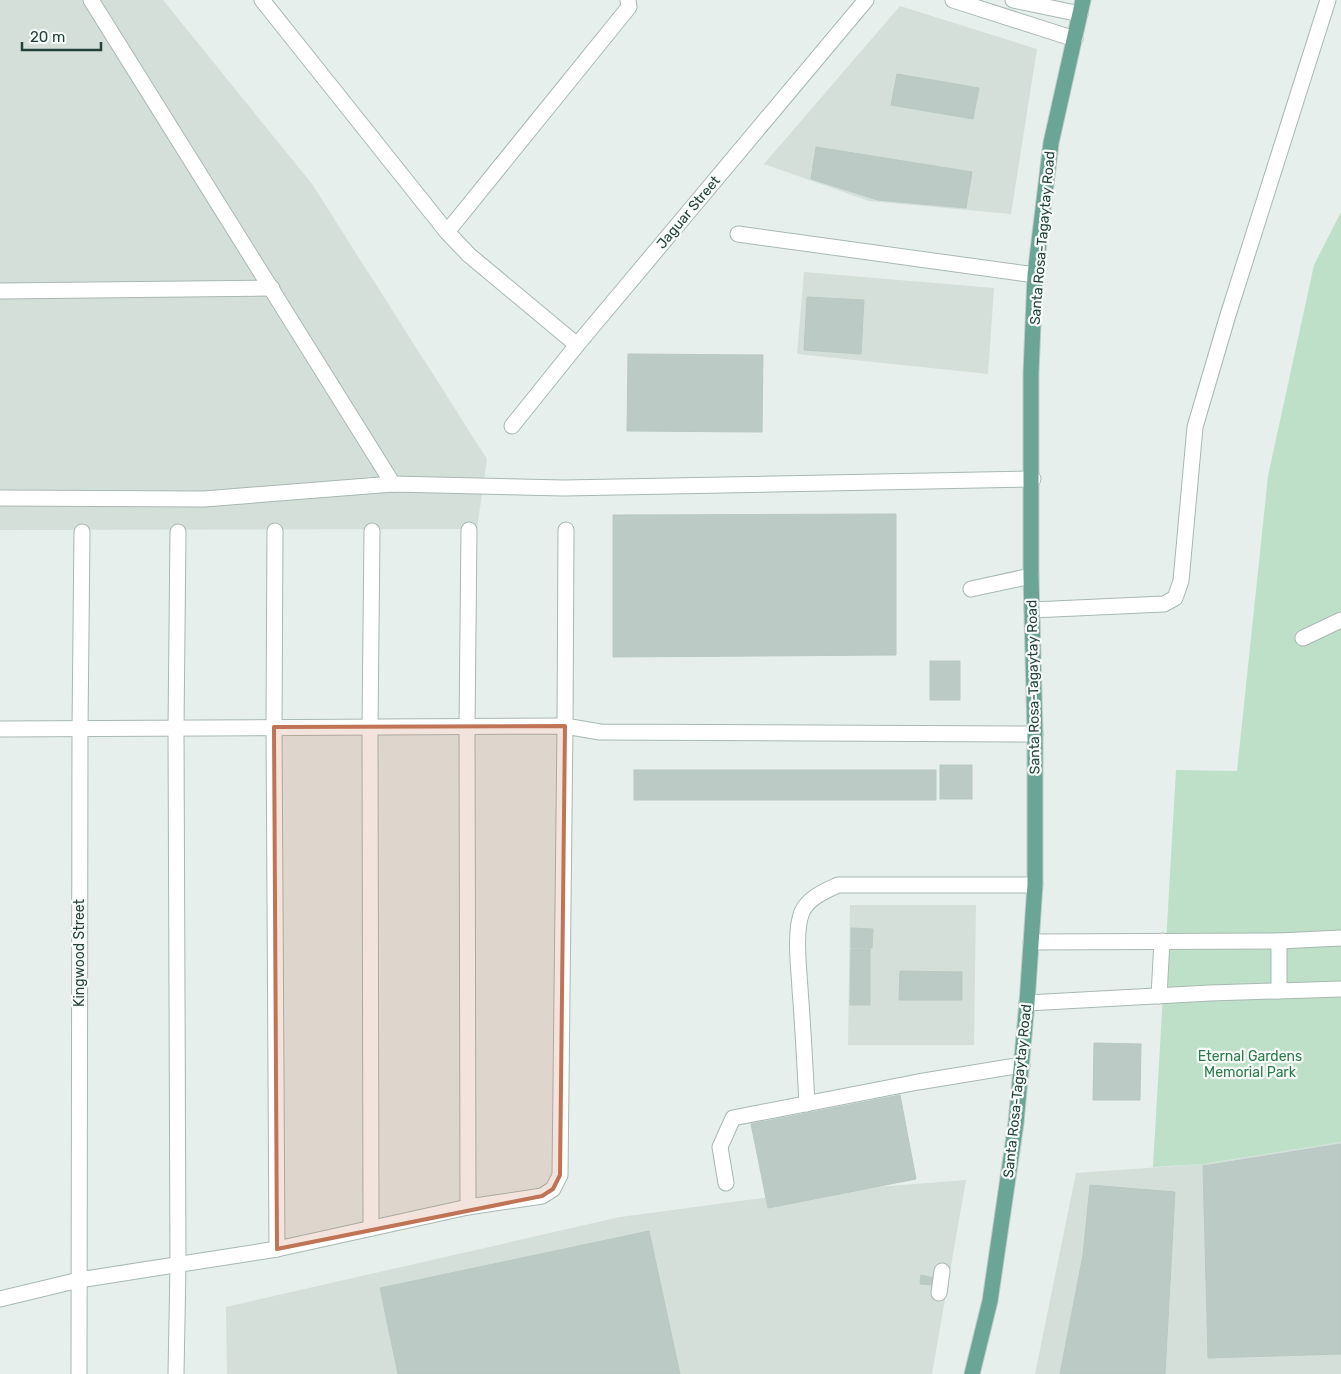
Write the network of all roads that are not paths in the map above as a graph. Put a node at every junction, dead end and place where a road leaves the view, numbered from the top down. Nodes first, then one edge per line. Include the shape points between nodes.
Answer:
1 (91, 0) edge
2 (262, 0) edge
3 (628, 0) edge
4 (866, 0) edge
5 (953, 0) edge
6 (1013, 0) edge
7 (1328, 0) edge
8 (1081, 7) edge
9 (1075, 39) junction
10 (447, 232) junction
11 (738, 234) dead end
12 (1036, 275) junction
13 (272, 288) junction
14 (0, 291) edge
15 (577, 345) junction
16 (512, 426) dead end
17 (1032, 479) junction
18 (393, 484) junction
19 (0, 498) edge
20 (469, 530) dead end
21 (566, 530) dead end
22 (275, 531) dead end
23 (372, 531) dead end
24 (82, 532) dead end
25 (178, 532) dead end
26 (1031, 576) junction
27 (971, 589) dead end
28 (1032, 610) junction
29 (1341, 620) edge
30 (1303, 638) dead end
31 (467, 726) junction
32 (565, 726) junction
33 (274, 727) junction
34 (370, 727) junction
35 (80, 728) junction
36 (176, 728) junction
37 (0, 729) edge
38 (1035, 734) junction
39 (1035, 884) junction
40 (1341, 938) edge
41 (1162, 941) junction
42 (1279, 941) junction
43 (1031, 942) junction
44 (1341, 989) edge
45 (1279, 991) junction
46 (1159, 996) junction
47 (1027, 1003) junction
48 (1022, 1065) junction
49 (807, 1104) junction
50 (726, 1183) dead end
51 (468, 1208) junction
52 (371, 1228) junction
53 (277, 1249) junction
54 (178, 1265) junction
55 (942, 1271) dead end
56 (79, 1280) junction
57 (939, 1293) dead end
58 (0, 1299) edge
59 (79, 1374) edge
60 (176, 1374) edge
61 (972, 1374) edge

1 - 13 street
2 - 10 street
3 - 10 street via 628,7
4 - 15 street, Jaguar Street
5 - 9 street
6 - 8 street
7 - 28 street via 1195,427 1181,581 1175,598 1164,604
8 - 9 main road, Santa Rosa-Tagaytay Road
9 - 12 main road, Santa Rosa-Tagaytay Road via 1051,143
10 - 15 street via 469,255
11 - 12 street
12 - 17 main road, Santa Rosa-Tagaytay Road via 1031,373
13 - 14 street
13 - 18 street
15 - 16 street, Jaguar Street
17 - 18 street via 564,488
17 - 26 main road, Santa Rosa-Tagaytay Road
18 - 19 street via 204,499
20 - 31 street
21 - 32 street
22 - 33 street
23 - 34 street
24 - 35 street, Kingwood Street
25 - 36 street
26 - 27 street
26 - 28 main road, Santa Rosa-Tagaytay Road
28 - 38 main road, Santa Rosa-Tagaytay Road
29 - 30 street
31 - 32 street
31 - 34 street
31 - 51 street
32 - 38 street via 600,732
32 - 51 street via 560,1175 553,1189 542,1196
33 - 34 street
33 - 36 street
33 - 53 street
34 - 52 street
35 - 36 street
35 - 37 street
35 - 56 street, Kingwood Street
36 - 54 street
38 - 39 main road, Santa Rosa-Tagaytay Road
39 - 43 main road, Santa Rosa-Tagaytay Road
39 - 49 street via 838,885 807,904 800,923 798,951
40 - 42 street
41 - 42 street
41 - 43 street
41 - 46 street
42 - 45 street
43 - 47 main road, Santa Rosa-Tagaytay Road
44 - 45 street
45 - 46 street
46 - 47 street
47 - 48 main road, Santa Rosa-Tagaytay Road
48 - 49 street
48 - 61 main road, Santa Rosa-Tagaytay Road via 990,1301
49 - 50 street via 733,1118 720,1147
51 - 52 street
52 - 53 street
53 - 54 street
54 - 56 street
54 - 60 street
55 - 57 street
56 - 58 street
56 - 59 street, Kingwood Street

